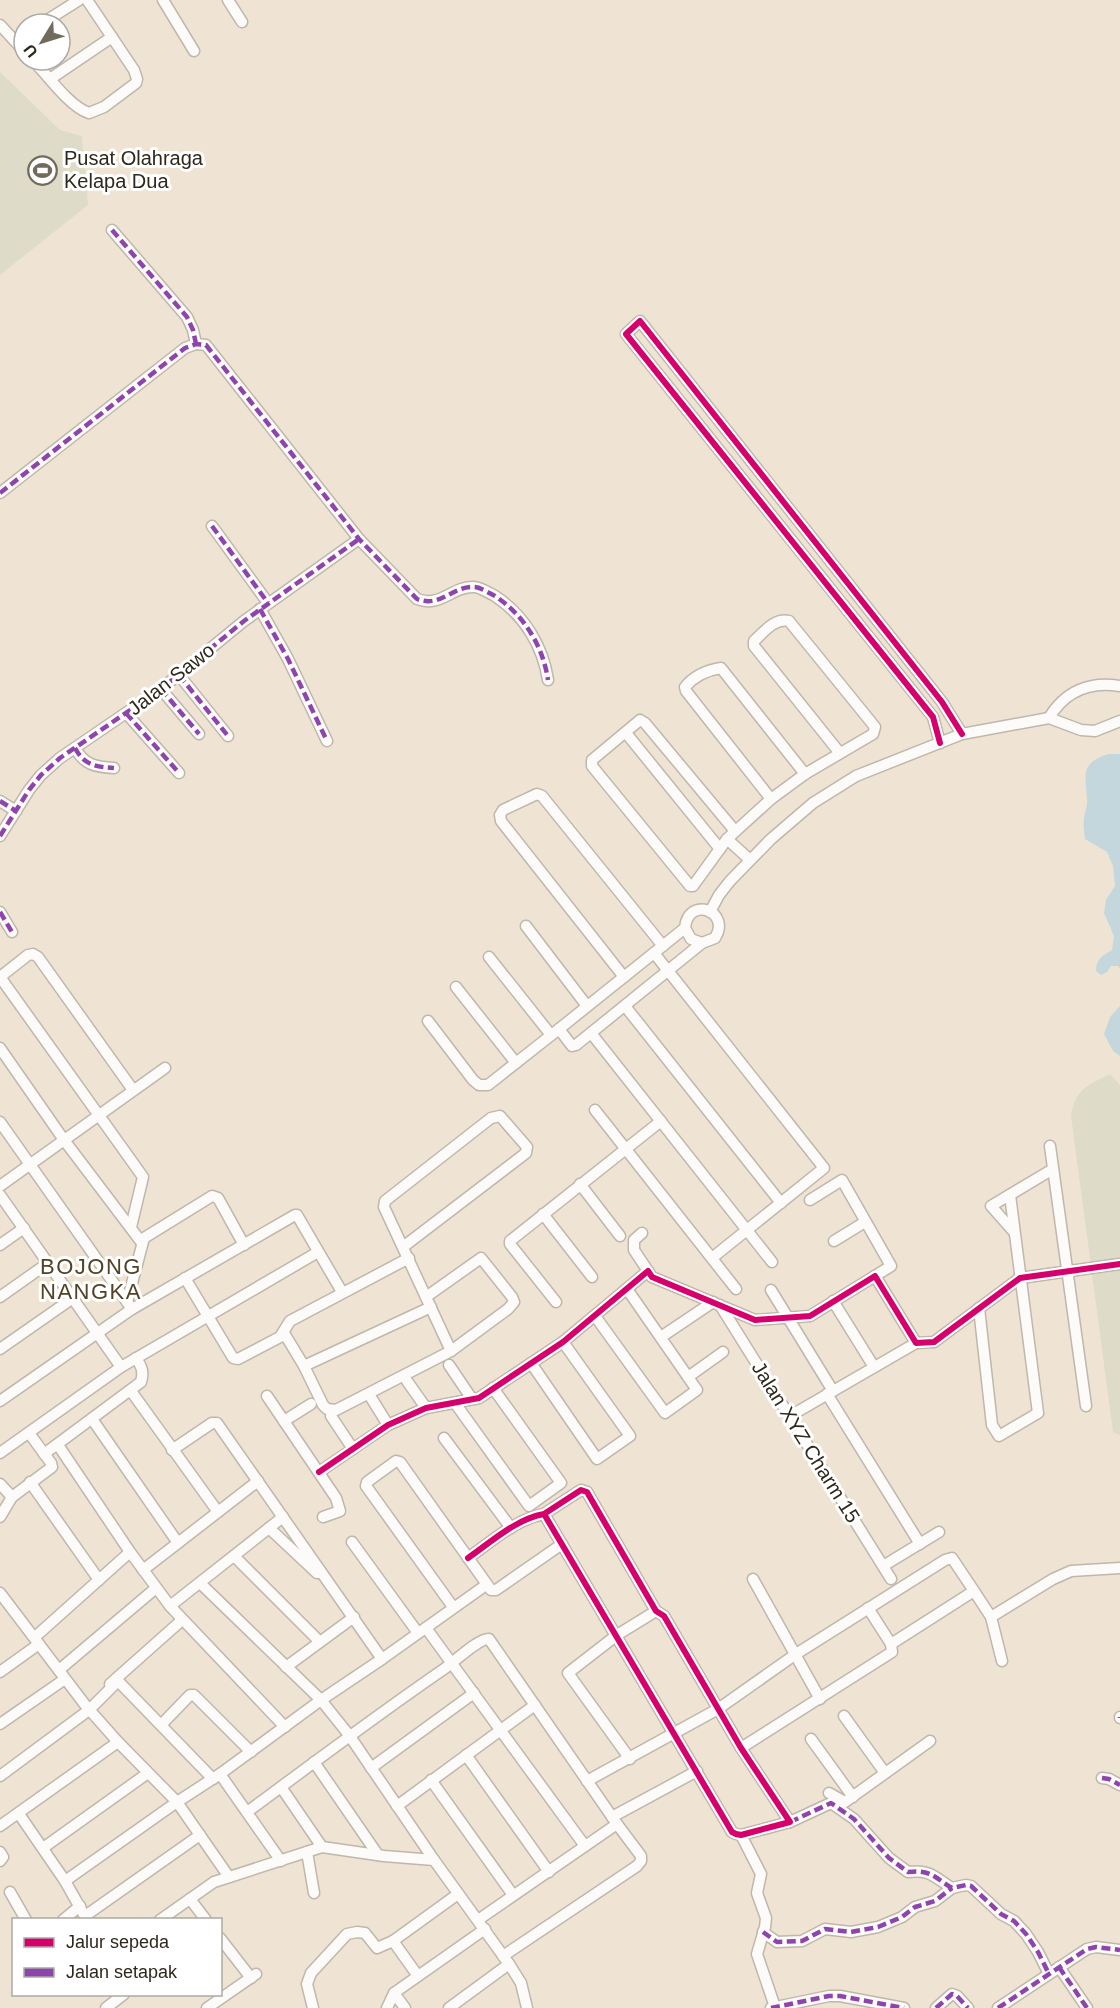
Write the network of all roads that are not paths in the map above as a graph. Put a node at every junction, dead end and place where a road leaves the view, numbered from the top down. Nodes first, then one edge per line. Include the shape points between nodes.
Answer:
1 (79, 0) edge
2 (87, 0) edge
3 (163, 0) edge
4 (228, 0) edge
5 (60, 12) edge
6 (242, 22) dead end
7 (112, 37) junction
8 (194, 51) dead end
9 (44, 72) edge
10 (50, 79) junction
11 (112, 230) dead end
12 (196, 344) junction
13 (0, 493) edge
14 (212, 526) dead end
15 (359, 539) junction
16 (264, 606) junction
17 (179, 675) junction
18 (548, 680) dead end
19 (1120, 686) edge
20 (160, 689) junction
21 (942, 702) junction
22 (929, 712) junction
23 (126, 713) junction
24 (1049, 718) junction
25 (1120, 721) edge
26 (626, 733) junction
27 (199, 734) dead end
28 (962, 734) junction
29 (228, 736) dead end
30 (327, 741) dead end
31 (940, 742) junction
32 (75, 748) junction
33 (839, 752) junction
34 (114, 768) dead end
35 (178, 773) dead end
36 (804, 774) junction
37 (771, 799) junction
38 (0, 801) edge
39 (16, 811) junction
40 (731, 835) junction
41 (0, 836) edge
42 (720, 849) junction
43 (749, 860) junction
44 (0, 912) edge
45 (710, 912) junction
46 (525, 926) dead end
47 (685, 928) junction
48 (12, 932) dead end
49 (702, 944) junction
50 (659, 949) junction
51 (489, 957) dead end
52 (668, 970) junction
53 (624, 977) junction
54 (456, 987) dead end
55 (588, 1006) junction
56 (625, 1006) junction
57 (428, 1021) dead end
58 (555, 1032) junction
59 (591, 1033) junction
60 (0, 1048) edge
61 (516, 1063) junction
62 (165, 1068) dead end
63 (133, 1090) junction
64 (596, 1110) dead end
65 (100, 1115) junction
66 (661, 1121) junction
67 (0, 1122) edge
68 (64, 1140) junction
69 (1050, 1146) dead end
70 (626, 1149) junction
71 (30, 1164) junction
72 (1053, 1169) junction
73 (580, 1184) junction
74 (0, 1186) edge
75 (0, 1195) edge
76 (1010, 1195) junction
77 (810, 1200) dead end
78 (781, 1203) junction
79 (543, 1214) junction
80 (865, 1222) junction
81 (131, 1227) junction
82 (24, 1228) junction
83 (747, 1230) junction
84 (642, 1233) dead end
85 (1014, 1233) junction
86 (621, 1236) dead end
87 (834, 1241) dead end
88 (142, 1242) junction
89 (0, 1245) edge
90 (244, 1245) junction
91 (403, 1247) junction
92 (318, 1252) junction
93 (409, 1258) junction
94 (712, 1258) junction
95 (772, 1262) dead end
96 (48, 1263) junction
97 (1120, 1264) edge
98 (648, 1271) junction
99 (1068, 1272) junction
100 (875, 1276) junction
101 (592, 1277) dead end
102 (185, 1278) junction
103 (1020, 1278) junction
104 (627, 1289) junction
105 (736, 1289) dead end
106 (771, 1290) dead end
107 (342, 1292) junction
108 (0, 1297) edge
109 (73, 1298) junction
110 (833, 1301) junction
111 (428, 1302) junction
112 (556, 1302) dead end
113 (716, 1304) junction
114 (130, 1305) junction
115 (979, 1308) junction
116 (208, 1316) junction
117 (595, 1316) junction
118 (788, 1317) junction
119 (97, 1332) junction
120 (284, 1333) junction
121 (661, 1338) junction
122 (563, 1342) junction
123 (916, 1343) junction
124 (0, 1349) edge
125 (450, 1351) junction
126 (723, 1352) dead end
127 (136, 1358) junction
128 (531, 1363) junction
129 (449, 1365) dead end
130 (304, 1366) junction
131 (121, 1367) junction
132 (874, 1367) junction
133 (688, 1377) junction
134 (407, 1381) dead end
135 (494, 1388) junction
136 (131, 1390) junction
137 (830, 1393) junction
138 (267, 1396) dead end
139 (370, 1396) dead end
140 (472, 1399) junction
141 (0, 1401) edge
142 (455, 1403) junction
143 (311, 1404) dead end
144 (1086, 1406) dead end
145 (426, 1408) junction
146 (331, 1416) dead end
147 (790, 1416) junction
148 (92, 1419) junction
149 (284, 1421) junction
150 (388, 1425) junction
151 (29, 1433) junction
152 (444, 1438) dead end
153 (58, 1445) junction
154 (353, 1449) junction
155 (172, 1450) junction
156 (0, 1453) edge
157 (45, 1454) junction
158 (319, 1472) junction
159 (258, 1481) junction
160 (30, 1482) junction
161 (0, 1484) edge
162 (12, 1497) junction
163 (218, 1512) junction
164 (544, 1514) junction
165 (0, 1517) edge
166 (283, 1517) junction
167 (323, 1517) dead end
168 (269, 1528) junction
169 (511, 1528) junction
170 (939, 1532) dead end
171 (352, 1542) dead end
172 (178, 1543) junction
173 (562, 1544) junction
174 (920, 1544) junction
175 (130, 1552) junction
176 (234, 1556) junction
177 (468, 1558) junction
178 (883, 1566) junction
179 (1120, 1568) edge
180 (143, 1570) junction
181 (753, 1579) dead end
182 (891, 1579) dead end
183 (99, 1580) junction
184 (200, 1583) junction
185 (486, 1585) junction
186 (156, 1588) junction
187 (332, 1588) junction
188 (974, 1591) junction
189 (0, 1593) edge
190 (170, 1606) junction
191 (453, 1607) junction
192 (868, 1608) junction
193 (656, 1611) junction
194 (354, 1617) junction
195 (991, 1617) junction
196 (182, 1620) junction
197 (422, 1630) junction
198 (617, 1635) junction
199 (37, 1641) junction
200 (320, 1642) junction
201 (891, 1644) junction
202 (796, 1654) junction
203 (382, 1659) junction
204 (1002, 1661) dead end
205 (452, 1664) junction
206 (286, 1667) junction
207 (0, 1672) edge
208 (62, 1675) junction
209 (474, 1693) junction
210 (820, 1699) junction
211 (321, 1700) junction
212 (535, 1705) junction
213 (88, 1708) junction
214 (718, 1709) junction
215 (844, 1716) dead end
216 (0, 1724) edge
217 (161, 1725) junction
218 (285, 1727) junction
219 (501, 1731) junction
220 (675, 1734) junction
221 (349, 1735) junction
222 (811, 1739) dead end
223 (118, 1742) junction
224 (930, 1742) dead end
225 (741, 1748) junction
226 (251, 1752) junction
227 (466, 1755) junction
228 (630, 1759) junction
229 (314, 1762) junction
230 (371, 1768) junction
231 (697, 1771) junction
232 (148, 1773) junction
233 (885, 1773) junction
234 (0, 1776) edge
235 (217, 1777) junction
236 (1102, 1778) dead end
237 (431, 1780) junction
238 (587, 1781) junction
239 (843, 1783) junction
240 (1120, 1785) edge
241 (280, 1787) junction
242 (829, 1793) junction
243 (853, 1797) junction
244 (177, 1802) junction
245 (397, 1806) junction
246 (247, 1812) junction
247 (19, 1814) junction
248 (805, 1814) junction
249 (614, 1820) junction
250 (790, 1822) junction
251 (0, 1826) edge
252 (200, 1835) junction
253 (741, 1835) junction
254 (585, 1846) junction
255 (322, 1847) junction
256 (43, 1848) junction
257 (0, 1852) edge
258 (307, 1852) junction
259 (378, 1855) junction
260 (434, 1860) junction
261 (281, 1861) junction
262 (1, 1867) edge
263 (549, 1872) junction
264 (230, 1876) junction
265 (64, 1881) junction
266 (952, 1888) junction
267 (10, 1892) dead end
268 (314, 1893) dead end
269 (458, 1894) junction
270 (513, 1895) junction
271 (190, 1899) junction
272 (80, 1906) junction
273 (25, 1918) edge
274 (65, 1918) edge
275 (86, 1918) edge
276 (163, 1918) edge
277 (204, 1918) edge
278 (482, 1925) junction
279 (763, 1932) junction
280 (222, 1940) edge
281 (393, 1941) junction
282 (1120, 1950) edge
283 (506, 1960) junction
284 (1059, 1967) junction
285 (1049, 1974) junction
286 (418, 1976) junction
287 (394, 1993) junction
288 (222, 1995) edge
289 (123, 1996) edge
290 (106, 2008) edge
291 (314, 2008) edge
292 (387, 2008) edge
293 (405, 2008) edge
294 (449, 2008) edge
295 (526, 2008) edge
296 (773, 2008) edge
297 (904, 2008) edge
298 (936, 2008) edge
299 (968, 2008) edge
300 (998, 2008) edge
301 (1087, 2008) edge

1 - 5 street
2 - 7 street
3 - 8 street
4 - 6 street
7 - 10 street
7 - 10 street via 137,80 104,107 84,111
9 - 10 street
11 - 12 street via 187,317
12 - 13 street via 185,348
12 - 15 street via 206,345
14 - 16 street
15 - 16 street, Jalan Sawo
15 - 18 street via 417,599 427,603 475,586 506,604 535,639
16 - 17 street, Jalan Sawo
16 - 30 street
17 - 20 street, Jalan Sawo
17 - 29 street
19 - 24 street via 1077,690 1062,700
20 - 23 street, Jalan Sawo
20 - 27 street
21 - 22 street
21 - 22 street via 640,321 626,333
21 - 28 street
22 - 31 street
23 - 32 street, Jalan Sawo
23 - 35 street
24 - 25 street via 1095,731
24 - 28 street
26 - 40 street via 640,720 645,723
26 - 42 street
26 - 42 street via 591,763 690,886
28 - 31 street
31 - 43 street via 856,776 825,794
32 - 34 street via 93,766
32 - 39 street, Jalan Sawo via 40,775
33 - 33 street via 754,646 754,641 775,622 789,621 874,727 873,734
33 - 36 street
36 - 37 street
36 - 37 street via 722,668 689,682 686,691
37 - 40 street
38 - 39 street
39 - 41 street, Jalan Sawo
40 - 42 street
40 - 43 street
43 - 45 street
44 - 48 street
45 - 47 street via 693,912
45 - 49 street via 718,920 718,931 713,940
46 - 55 street
47 - 49 street via 691,939
47 - 50 street
49 - 52 street
50 - 52 street
50 - 53 street
50 - 53 street via 542,796 537,794 503,810 501,821
51 - 58 street
52 - 56 street
52 - 78 street via 823,1166 823,1170
53 - 55 street
54 - 61 street
55 - 58 street
56 - 59 street
56 - 78 street
57 - 61 street via 479,1085 488,1085
58 - 59 street via 573,1046
58 - 61 street
59 - 66 street
60 - 68 street
62 - 63 street
63 - 65 street
63 - 65 street via 38,957 28,955 0,977
64 - 70 street
65 - 68 street
65 - 81 street via 143,1177
66 - 70 street
66 - 83 street
67 - 71 street
68 - 71 street
68 - 81 street
69 - 72 street
70 - 73 street
70 - 94 street
71 - 74 street
71 - 114 street
72 - 76 street
72 - 99 street
73 - 79 street
73 - 86 street
75 - 82 street
76 - 85 street
76 - 85 street via 991,1206
77 - 80 street via 842,1180
78 - 83 street
79 - 101 street
79 - 112 street via 509,1243
80 - 87 street
80 - 100 street via 891,1266
81 - 88 street
82 - 89 street
82 - 96 street
83 - 94 street
83 - 95 street
84 - 98 street via 634,1240 634,1250
85 - 103 street
88 - 90 street via 215,1196
88 - 114 street
90 - 92 street via 296,1215
90 - 102 street
91 - 91 street via 384,1207 385,1201 491,1118 500,1116 527,1147 526,1153
91 - 93 street
92 - 107 street
92 - 116 street
93 - 107 street
93 - 111 street
94 - 105 street
96 - 108 street
96 - 109 street
97 - 99 street
98 - 104 street
98 - 113 street via 652,1277
99 - 103 street
99 - 144 street
100 - 110 street
100 - 123 street
102 - 114 street
102 - 116 street
103 - 115 street
103 - 115 street via 1038,1413 999,1436 992,1425
104 - 117 street
104 - 121 street
106 - 118 street
107 - 120 street via 290,1321
109 - 119 street
109 - 124 street
110 - 118 street via 810,1316
110 - 132 street
111 - 125 street
111 - 125 street via 481,1258 512,1296 514,1302 508,1309
111 - 130 street
113 - 118 street via 755,1320
113 - 121 street
113 - 147 street, Jalan XYZ Charm 15
114 - 119 street
115 - 123 street via 934,1342
116 - 120 street via 233,1358 276,1341
116 - 127 street
117 - 122 street
117 - 133 street via 665,1413 697,1390
118 - 137 street
119 - 131 street
119 - 141 street
120 - 130 street
121 - 133 street
122 - 128 street
122 - 128 street via 630,1436 597,1459
123 - 132 street
125 - 130 street via 336,1410 322,1405
126 - 133 street
127 - 131 street
127 - 136 street via 143,1375
128 - 135 street
129 - 140 street
131 - 151 street
132 - 137 street
134 - 145 street
135 - 140 street
135 - 142 street via 561,1483 529,1506
136 - 148 street
136 - 155 street
137 - 147 street
137 - 174 street
138 - 149 street
139 - 150 street
140 - 142 street
142 - 145 street
143 - 149 street
145 - 150 street
146 - 154 street
147 - 178 street, Jalan XYZ Charm 15
148 - 153 street
148 - 172 street
149 - 158 street
150 - 154 street
151 - 156 street
151 - 157 street
152 - 169 street
153 - 157 street
153 - 175 street
154 - 158 street
155 - 159 street via 217,1423
155 - 163 street
157 - 160 street via 52,1465
158 - 167 street via 340,1510
159 - 163 street
159 - 166 street
160 - 162 street
160 - 183 street
161 - 162 street
162 - 165 street
163 - 172 street
164 - 169 street
164 - 173 street
164 - 193 street via 581,1490 586,1491
166 - 168 street
166 - 187 street
168 - 176 street
168 - 187 street
169 - 177 street
170 - 174 street
171 - 197 street
172 - 180 street
173 - 185 street via 496,1590
173 - 198 street
174 - 178 street
175 - 180 street
175 - 183 street
176 - 184 street
176 - 200 street
177 - 185 street
177 - 191 street via 400,1462 366,1483
178 - 182 street, Jalan XYZ Charm 15
179 - 195 street via 1071,1571
180 - 186 street
181 - 202 street
183 - 199 street
184 - 190 street
184 - 206 street
185 - 191 street
186 - 190 street
186 - 208 street
187 - 194 street
188 - 192 street via 956,1561 949,1558
188 - 195 street
188 - 201 street
189 - 199 street
190 - 196 street
191 - 197 street
192 - 201 street
192 - 202 street
193 - 198 street
193 - 214 street via 664,1616
194 - 200 street
194 - 203 street
195 - 204 street
196 - 213 street
196 - 218 street
197 - 203 street
197 - 205 street
198 - 220 street
198 - 228 street via 568,1674
199 - 207 street
199 - 208 street
200 - 206 street
201 - 210 street via 892,1652 887,1656
202 - 210 street
202 - 214 street
203 - 211 street
205 - 209 street
205 - 212 street via 482,1640 489,1639
205 - 221 street
206 - 211 street
208 - 213 street
208 - 216 street
209 - 219 street
209 - 230 street
210 - 225 street
211 - 218 street
211 - 221 street
212 - 219 street
212 - 238 street
213 - 217 street via 118,1681
213 - 223 street
213 - 234 street
214 - 220 street
214 - 225 street
215 - 233 street
217 - 226 street via 194,1695
217 - 235 street
218 - 226 street
219 - 227 street
219 - 254 street
220 - 228 street
220 - 231 street
221 - 229 street
221 - 230 street
222 - 239 street
223 - 232 street
223 - 247 street
224 - 233 street
225 - 250 street
226 - 235 street
227 - 237 street
227 - 263 street
228 - 238 street
229 - 241 street
229 - 259 street
230 - 245 street
231 - 249 street
231 - 253 street via 732,1832
232 - 244 street
232 - 256 street
233 - 243 street
235 - 244 street
235 - 246 street
236 - 240 street
237 - 245 street
237 - 270 street
238 - 249 street
239 - 242 street
239 - 243 street
241 - 246 street
241 - 255 street
242 - 243 street via 845,1802
242 - 248 street
244 - 252 street
244 - 265 street
245 - 260 street
246 - 261 street
247 - 251 street
247 - 256 street
248 - 250 street
248 - 266 street via 831,1803 854,1819 889,1858 909,1872 936,1876
249 - 254 street
249 - 283 street via 641,1856 640,1863
250 - 253 street
252 - 264 street
252 - 275 street
253 - 279 street via 761,1874 757,1893 765,1918
254 - 263 street
255 - 258 street
255 - 259 street
256 - 265 street
257 - 262 street
258 - 261 street
258 - 268 street
259 - 260 street
260 - 269 street
261 - 264 street
263 - 270 street
264 - 271 street
265 - 272 street
266 - 279 street via 935,1901 878,1927 851,1932 825,1929 802,1941 777,1942
266 - 285 street via 971,1887 1000,1914 1014,1921
267 - 273 street
269 - 278 street
269 - 281 street
270 - 278 street
271 - 276 street
271 - 277 street
272 - 274 street
272 - 275 street
278 - 283 street
278 - 286 street
279 - 296 street via 757,1954
280 - 288 street via 254,1976
281 - 286 street
281 - 291 street via 377,1948 365,1933 347,1934 311,1973 307,1984
282 - 284 street via 1088,1949
283 - 294 street
283 - 295 street via 521,1983
284 - 285 street
284 - 301 street
285 - 300 street
286 - 287 street
287 - 292 street
287 - 293 street
289 - 290 street
296 - 297 street via 829,1996
298 - 299 street via 952,1994

